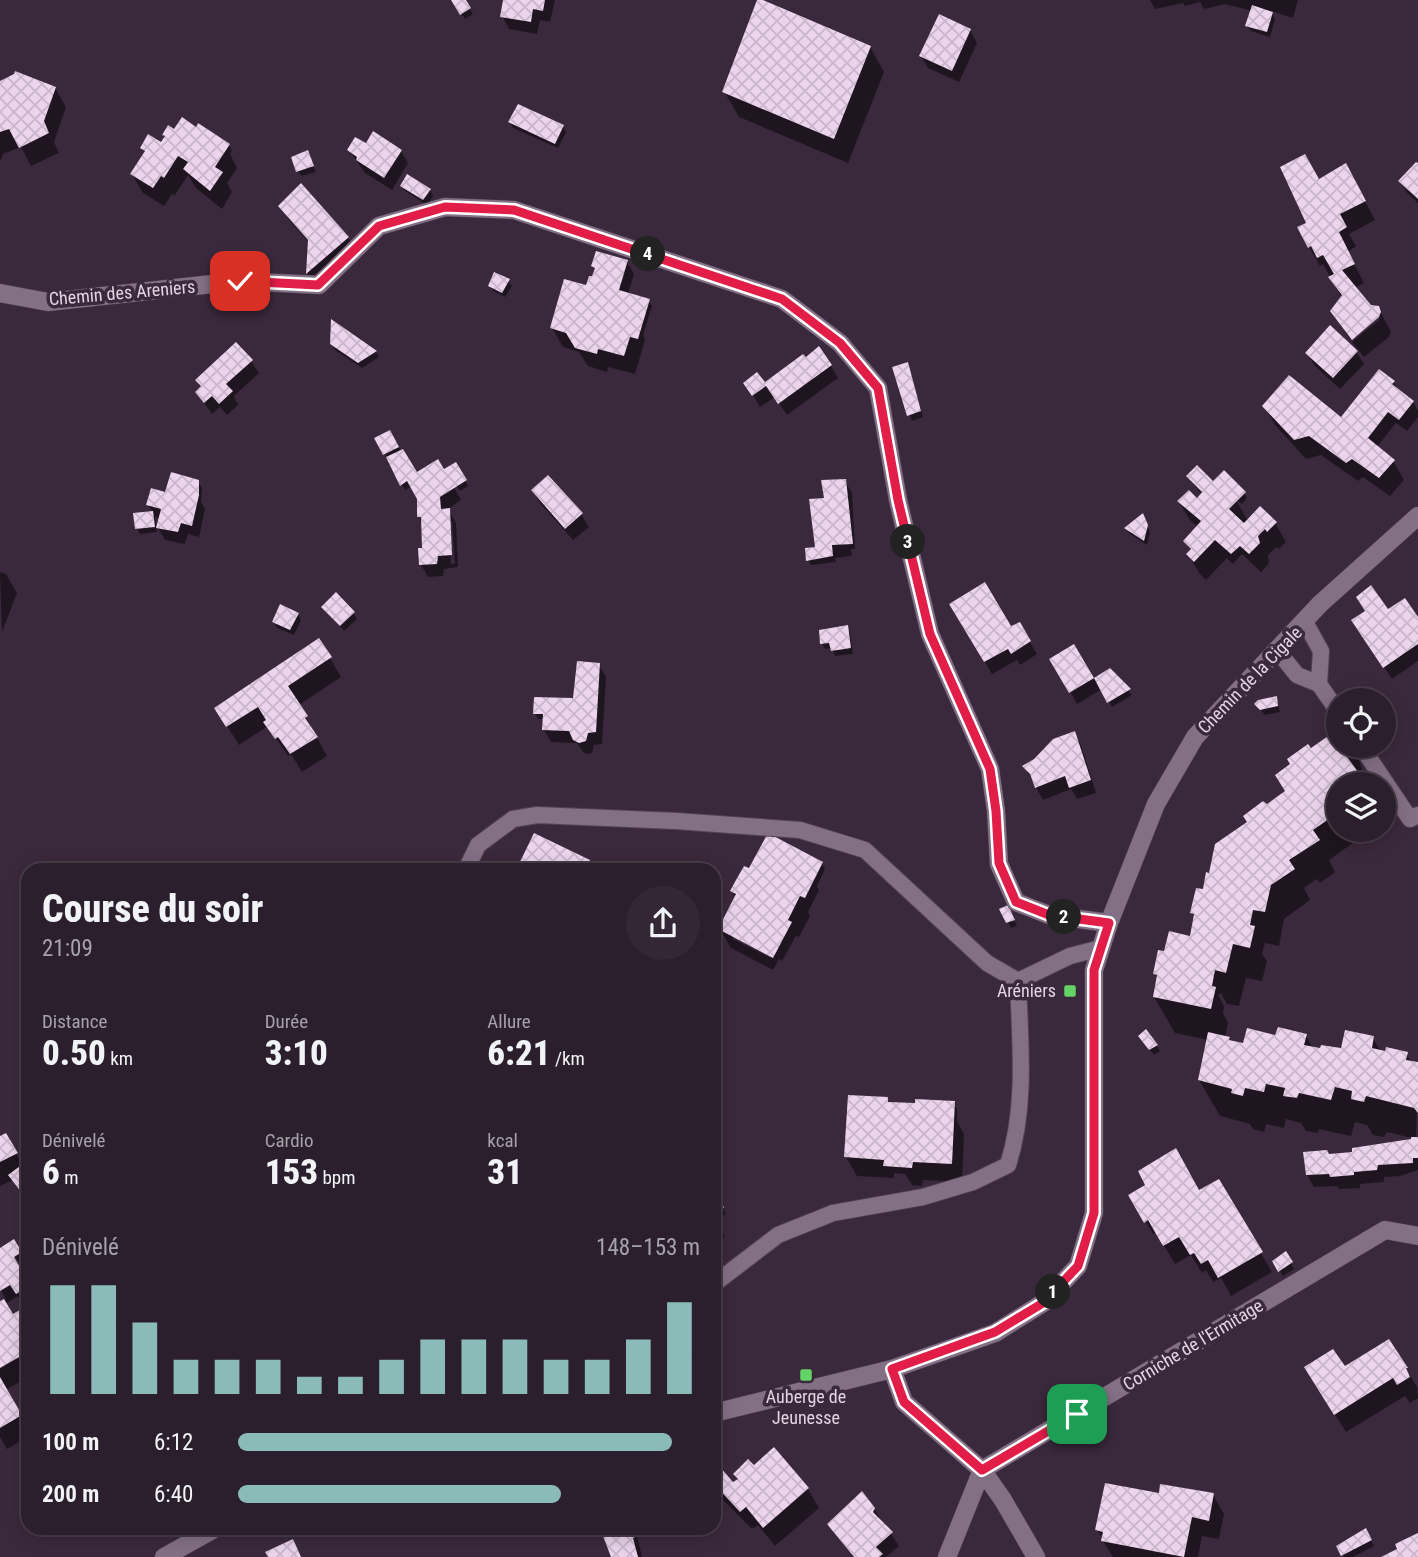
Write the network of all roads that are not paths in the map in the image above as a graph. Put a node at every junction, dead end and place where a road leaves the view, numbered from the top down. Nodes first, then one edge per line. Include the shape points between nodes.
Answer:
1 (0, 293) edge
2 (1418, 516) edge
3 (1305, 622) junction
4 (1277, 650) junction
5 (1320, 684) junction
6 (1326, 693) edge
7 (1369, 758) edge
8 (1418, 816) edge
9 (469, 863) edge
10 (1109, 923) junction
11 (1101, 948) junction
12 (1018, 981) junction
13 (1418, 1236) edge
14 (721, 1279) edge
15 (892, 1369) junction
16 (721, 1411) edge
17 (982, 1470) junction
18 (203, 1535) edge
19 (164, 1557) edge
20 (947, 1557) edge
21 (1035, 1557) edge

1 - 10 street, Chemin des Areniers via 48,302 240,281 318,285 379,226 445,207 514,210 782,299 840,343 878,388 898,500 930,634 990,769 999,863 1016,902 1049,915
2 - 3 street, Chemin de la Cigale
3 - 4 street, Chemin de la Cigale
3 - 5 lane via 1321,651
4 - 5 lane via 1297,675
4 - 10 street, Chemin de la Cigale via 1195,737 1156,804
5 - 6 lane
7 - 8 lane via 1410,820
9 - 12 lane via 478,845 513,819 537,814 800,830 865,850 987,963
10 - 11 street, Chemin de la Cigale
11 - 12 lane via 1070,956
11 - 15 street, Chemin de la Cigale via 1093,993 1094,1213 1078,1266 1043,1303 995,1332
12 - 14 lane via 1022,1082 1008,1165 973,1182 923,1197 833,1213 778,1235
13 - 17 street, Corniche de l'Ermitage via 1385,1230
15 - 16 street, Chemin de la Cigale
15 - 17 street via 904,1402
17 - 20 street
17 - 21 street
18 - 19 street

